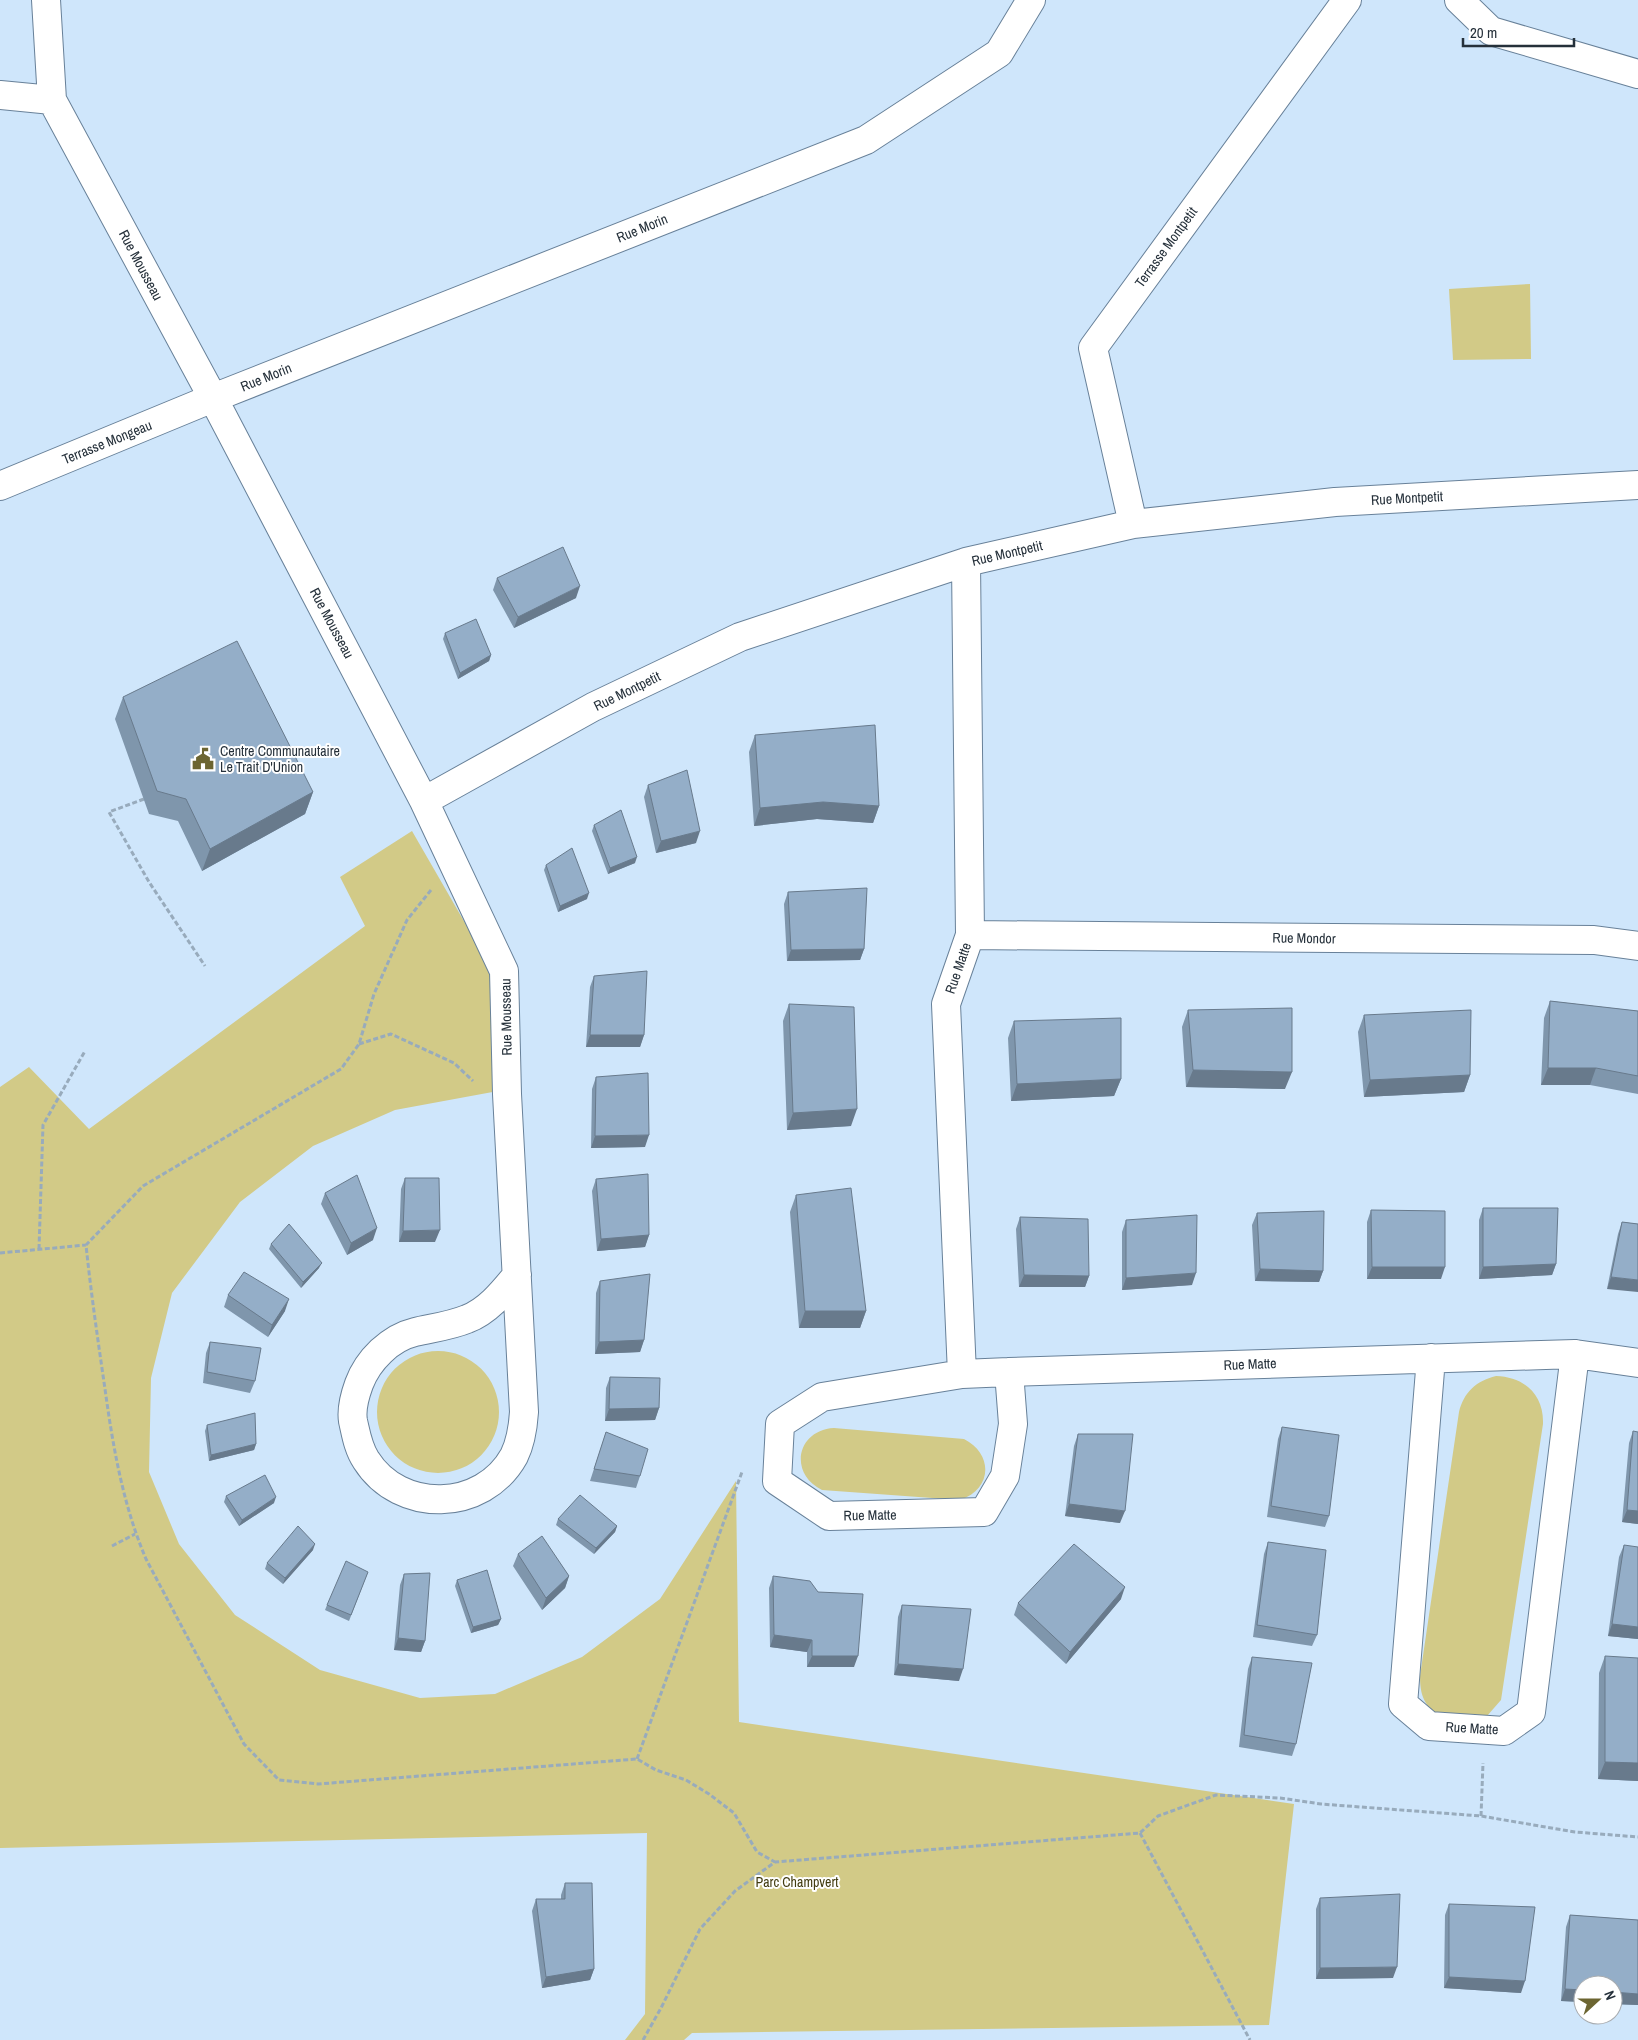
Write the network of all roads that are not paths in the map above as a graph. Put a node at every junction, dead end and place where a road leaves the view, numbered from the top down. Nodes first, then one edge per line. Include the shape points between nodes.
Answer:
1 (46, 0) edge
2 (1030, 0) edge
3 (1347, 0) edge
4 (1459, 0) edge
5 (1638, 74) edge
6 (0, 95) edge
7 (52, 100) junction
8 (213, 398) junction
9 (1638, 485) edge
10 (0, 486) edge
11 (1132, 524) junction
12 (966, 562) junction
13 (424, 801) junction
14 (970, 935) junction
15 (1638, 946) edge
16 (517, 1275) junction
17 (1575, 1354) junction
18 (1431, 1358) junction
19 (1638, 1364) edge
20 (1009, 1372) junction
21 (962, 1374) junction

1 - 7 street, Rue Mousseau
2 - 8 street, Rue Morin via 999,53 866,140
3 - 11 street, Terrasse Montpetit via 1093,348
4 - 5 street via 1492,31
6 - 7 street
7 - 8 street, Rue Mousseau
8 - 10 street, Terrasse Mongeau
8 - 13 street, Rue Mousseau
9 - 11 street, Rue Montpetit via 1335,502
11 - 12 street, Rue Montpetit
12 - 13 street, Rue Montpetit via 740,637 593,707
12 - 14 street, Rue Matte
13 - 16 street, Rue Mousseau via 504,971
14 - 15 street, Rue Mondor via 1594,940
14 - 21 street, Rue Matte via 946,1004
16 - 16 street, Rue Mousseau via 496,1300 468,1319 414,1332 394,1341 376,1355 363,1373 355,1394 352,1417 356,1439 366,1460 380,1477 398,1490 419,1498 441,1501 463,1497 484,1488 501,1474 514,1456 522,1434 524,1412
17 - 18 street, Rue Matte
17 - 18 street, Rue Matte via 1531,1712 1504,1731 1429,1726 1403,1704
17 - 19 street, Rue Matte
18 - 20 street, Rue Matte
20 - 21 street, Rue Matte
20 - 21 street, Rue Matte via 1013,1424 1005,1476 984,1512 829,1516 777,1481 780,1424 822,1397

